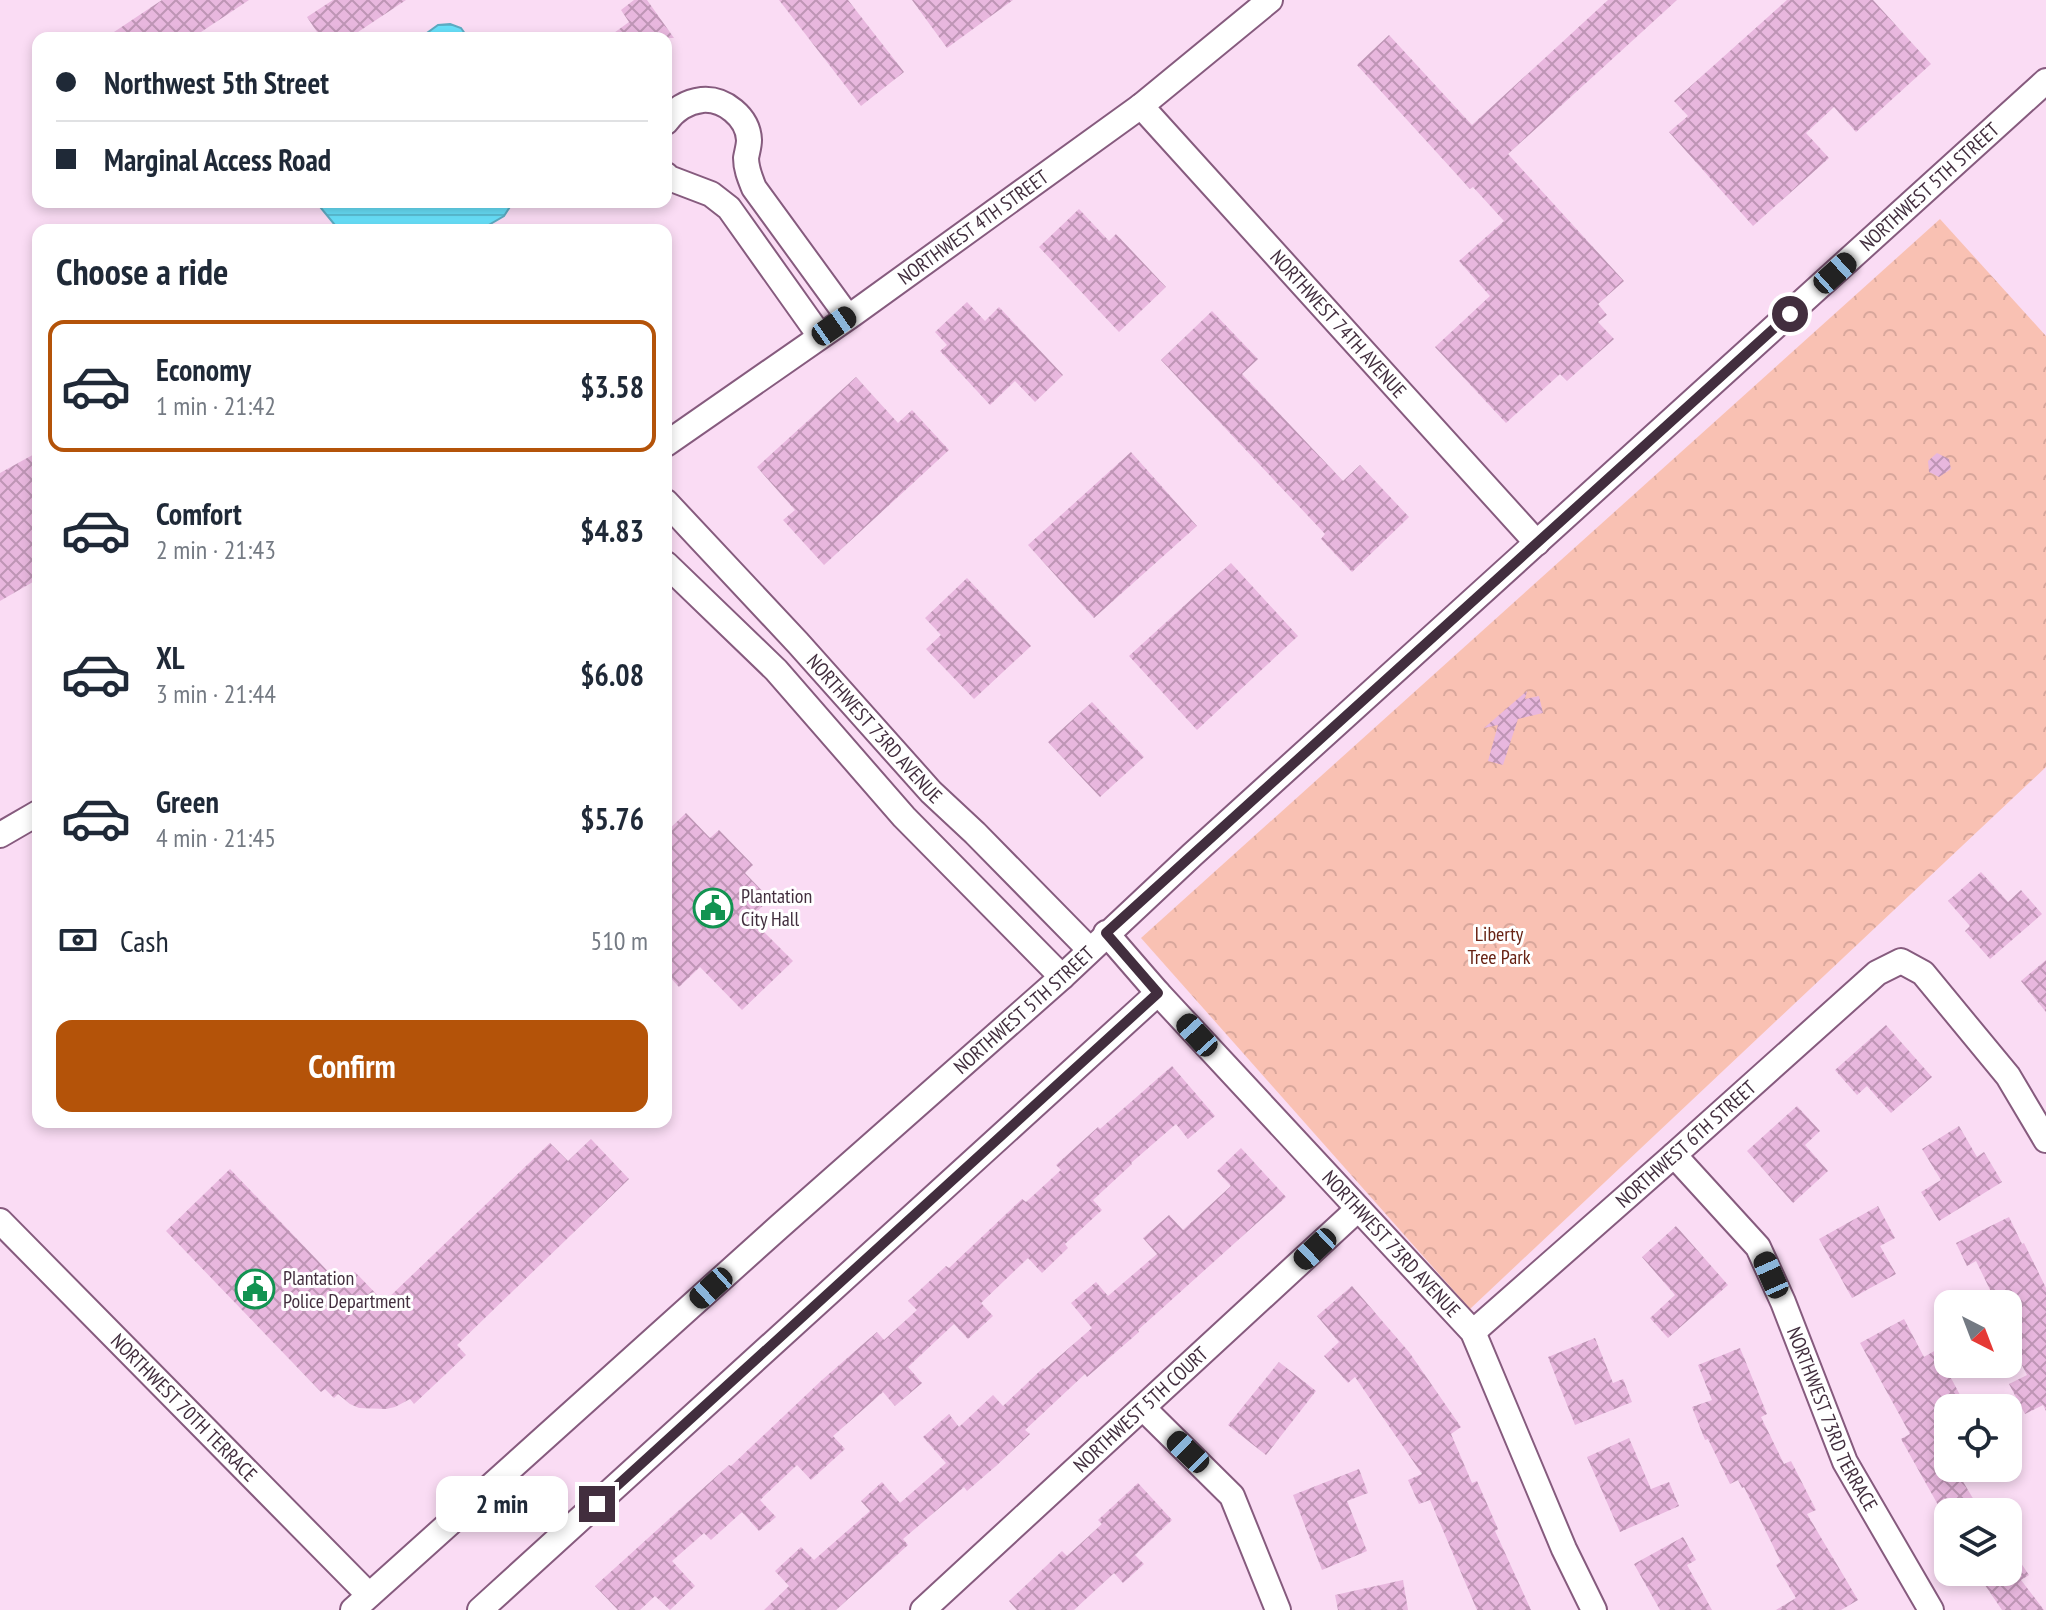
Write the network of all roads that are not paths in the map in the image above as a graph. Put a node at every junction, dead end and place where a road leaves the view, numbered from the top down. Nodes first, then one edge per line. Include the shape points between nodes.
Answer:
1 (1270, 0) edge
2 (2045, 84) edge
3 (1141, 106) junction
4 (672, 116) edge
5 (672, 179) edge
6 (848, 317) junction
7 (820, 336) junction
8 (672, 440) edge
9 (672, 508) edge
10 (1537, 543) junction
11 (672, 570) edge
12 (32, 816) edge
13 (0, 835) edge
14 (1098, 941) junction
15 (1062, 977) junction
16 (1158, 993) junction
17 (2046, 1140) edge
18 (1674, 1155) junction
19 (1358, 1209) junction
20 (0, 1221) edge
21 (1473, 1332) junction
22 (1143, 1408) junction
23 (361, 1603) edge
24 (480, 1610) edge
25 (923, 1610) edge
26 (1278, 1610) edge
27 (1594, 1610) edge
28 (1931, 1610) edge

1 - 3 street, NORTHWEST 4TH STREET
2 - 10 street, NORTHWEST 5TH STREET
3 - 6 street, NORTHWEST 4TH STREET
3 - 10 street, NORTHWEST 74TH AVENUE
4 - 6 street via 691,101 709,99 740,117 747,128 747,172 754,188
5 - 7 street via 711,194 729,208
6 - 7 street, NORTHWEST 4TH STREET
7 - 8 street, NORTHWEST 4TH STREET
9 - 14 street, NORTHWEST 73RD AVENUE via 931,792
10 - 14 street, NORTHWEST 5TH STREET
11 - 15 street, NORTHWEST 73RD AVENUE via 776,670 904,817
12 - 13 street
14 - 15 street, NORTHWEST 5TH STREET
14 - 16 street, NORTHWEST 73RD AVENUE
15 - 23 street, NORTHWEST 5TH STREET
16 - 19 street, NORTHWEST 73RD AVENUE
16 - 24 street
17 - 18 street, NORTHWEST 6TH STREET via 2008,1076 1923,973 1901,961 1877,973
18 - 21 street, NORTHWEST 6TH STREET
18 - 28 street, NORTHWEST 73RD TERRACE via 1758,1247 1845,1462
19 - 21 street, NORTHWEST 73RD AVENUE
19 - 22 street, NORTHWEST 5TH COURT
20 - 23 street, NORTHWEST 70TH TERRACE
21 - 27 street, NORTHWEST 73RD AVENUE
22 - 25 street, NORTHWEST 5TH COURT
22 - 26 street via 1232,1496

